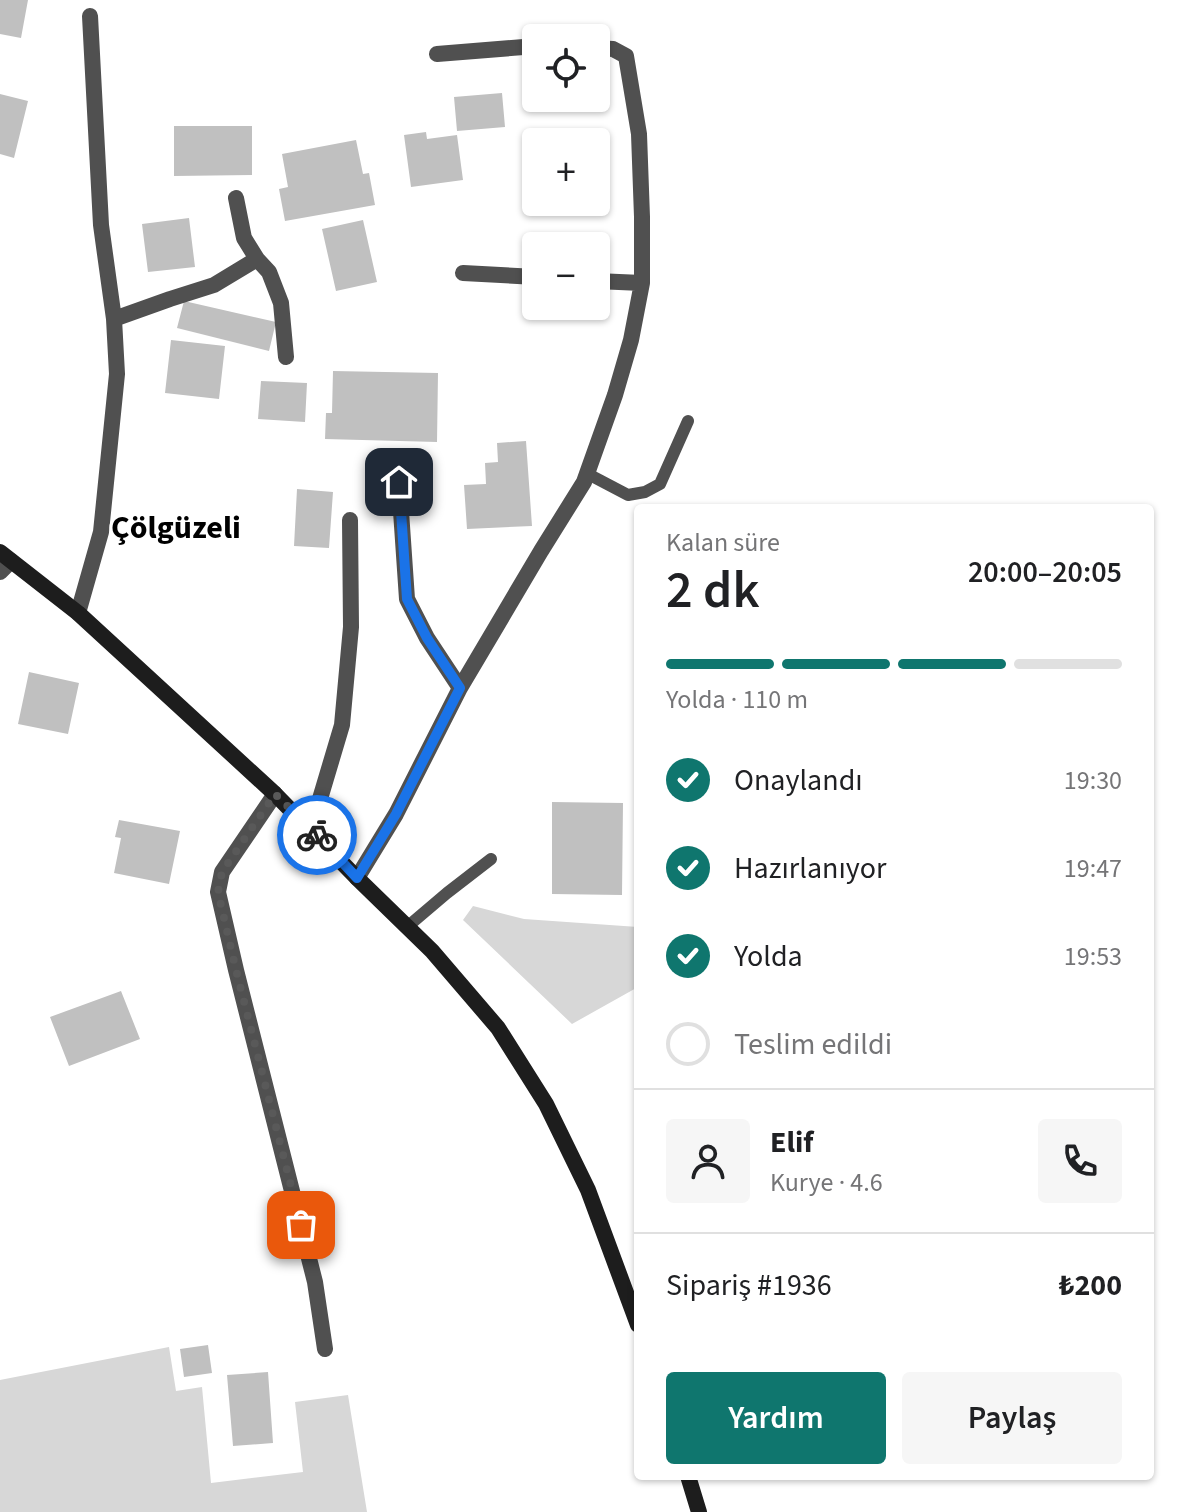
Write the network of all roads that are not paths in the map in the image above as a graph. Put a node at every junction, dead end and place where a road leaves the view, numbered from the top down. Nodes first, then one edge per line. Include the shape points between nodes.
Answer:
1 (90, 16) dead end
2 (522, 47) edge
3 (610, 49) edge
4 (437, 54) dead end
5 (236, 198) dead end
6 (257, 259) junction
7 (463, 273) dead end
8 (522, 276) edge
9 (610, 282) edge
10 (642, 283) junction
11 (114, 319) junction
12 (286, 357) dead end
13 (688, 421) dead end
14 (588, 474) junction
15 (399, 482) dead end
16 (350, 520) dead end
17 (4, 562) edge
18 (78, 613) junction
19 (460, 688) junction
20 (275, 794) junction
21 (311, 829) junction
22 (491, 859) dead end
23 (357, 878) junction
24 (407, 927) junction
25 (634, 1314) edge
26 (325, 1349) dead end
27 (689, 1480) edge
28 (699, 1512) edge

1 - 11 street via 101,225
2 - 4 street
3 - 10 street via 626,56 639,134
5 - 6 street via 244,238
6 - 11 street via 214,285
6 - 12 street via 269,272 281,303
7 - 8 street
9 - 10 street
10 - 14 street via 631,340
11 - 18 street via 117,374 101,532
13 - 14 lane via 660,484 645,492 628,495
14 - 19 street
15 - 19 street via 407,599
16 - 21 street via 351,627 342,725
17 - 18 street
18 - 20 street
19 - 23 street
20 - 21 street
20 - 26 street via 222,872 218,892 315,1282
21 - 23 street
22 - 24 lane
23 - 24 street
24 - 25 street via 498,1028 546,1104 588,1190
27 - 28 street

